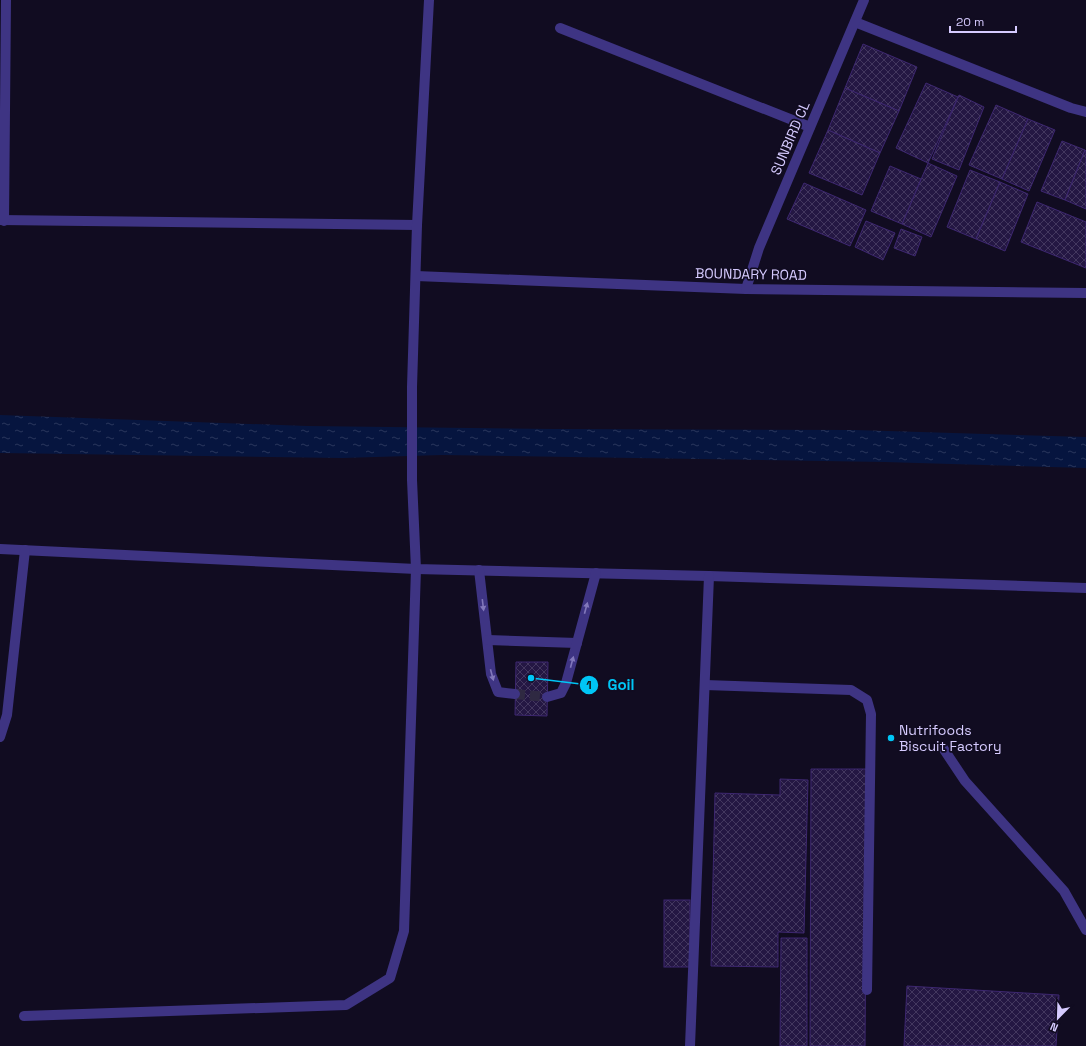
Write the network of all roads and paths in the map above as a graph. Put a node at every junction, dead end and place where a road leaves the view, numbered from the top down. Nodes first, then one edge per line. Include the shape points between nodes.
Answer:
1 (6, 0) edge
2 (429, 0) edge
3 (864, 0) edge
4 (855, 22) junction
5 (560, 28) dead end
6 (1086, 112) edge
7 (810, 127) junction
8 (2, 220) edge
9 (417, 225) junction
10 (416, 276) junction
11 (746, 289) junction
12 (1086, 293) edge
13 (0, 549) edge
14 (25, 550) junction
15 (416, 569) junction
16 (479, 570) junction
17 (596, 573) junction
18 (709, 576) junction
19 (1086, 588) edge
20 (488, 640) junction
21 (577, 643) junction
22 (705, 685) junction
23 (515, 694) tunnel mouth
24 (547, 697) tunnel mouth
25 (0, 738) edge
26 (943, 748) dead end
27 (1086, 930) edge
28 (867, 990) dead end
29 (24, 1016) dead end
30 (690, 1046) edge

1 - 8 street
2 - 9 street
3 - 4 street, SUNBIRD CL
4 - 6 street
4 - 7 street, SUNBIRD CL
5 - 7 street
7 - 11 street, SUNBIRD CL via 759,248
8 - 9 street
9 - 10 street
10 - 11 street, BOUNDARY ROAD
10 - 15 street via 412,387 412,480
11 - 12 street, BOUNDARY ROAD
13 - 14 street
14 - 15 street
14 - 25 street via 7,715
15 - 16 street
15 - 29 street via 404,931 390,978 346,1005
16 - 17 street
16 -> 20 street
17 - 18 street
21 -> 17 street
18 - 19 street
18 - 22 street
20 - 21 street
20 -> 23 street via 491,674 498,692
24 -> 21 street via 561,693
22 - 28 street via 851,690 867,700 871,714
22 - 30 street
26 - 27 street via 965,781 1064,891

